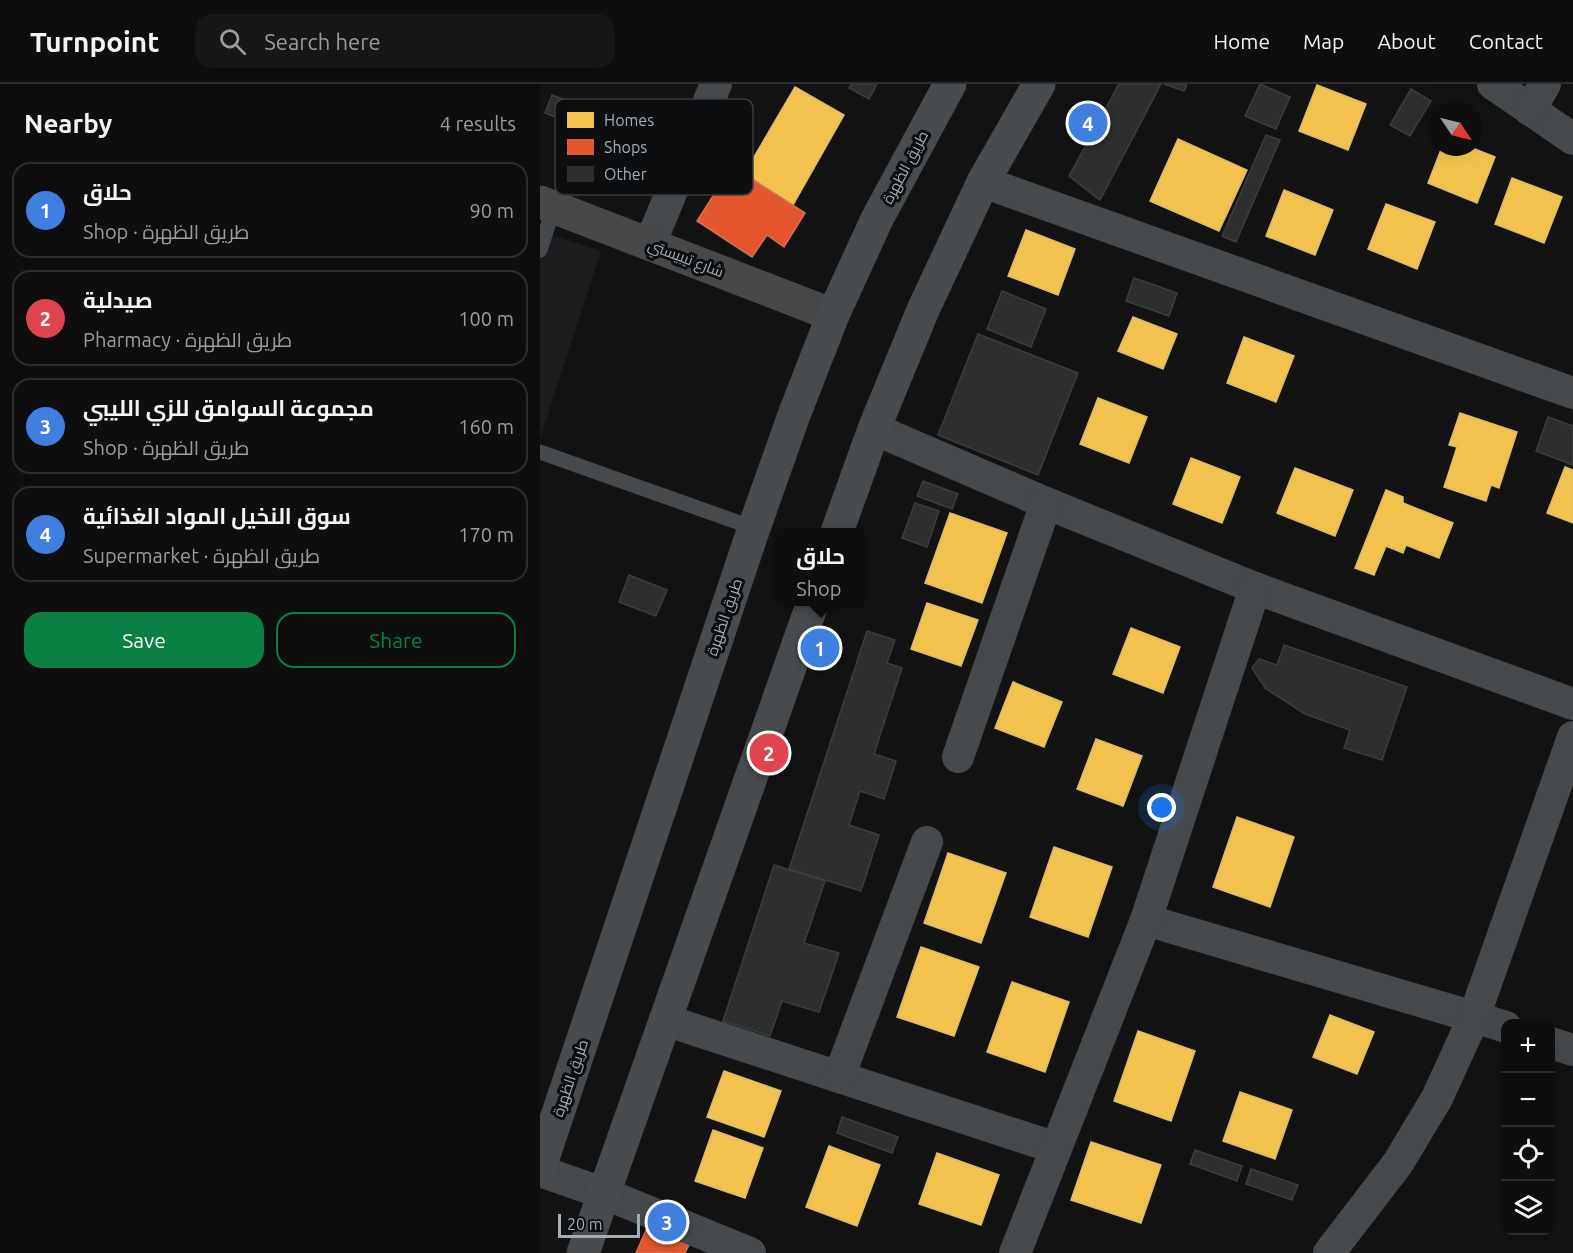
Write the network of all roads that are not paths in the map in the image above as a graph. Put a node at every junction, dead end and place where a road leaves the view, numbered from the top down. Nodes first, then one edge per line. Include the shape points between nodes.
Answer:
1 (716, 84) edge
2 (950, 84) edge
3 (1039, 84) edge
4 (1492, 84) edge
5 (1537, 97) edge
6 (710, 99) edge
7 (1573, 139) edge
8 (983, 182) junction
9 (670, 195) edge
10 (547, 205) edge
11 (650, 244) junction
12 (540, 250) edge
13 (832, 315) junction
14 (1573, 393) edge
15 (874, 429) junction
16 (540, 453) edge
17 (1046, 502) junction
18 (754, 528) junction
19 (838, 528) edge
20 (1255, 588) junction
21 (812, 606) edge
22 (1573, 704) edge
23 (1573, 737) edge
24 (958, 758) dead end
25 (927, 842) dead end
26 (1146, 921) junction
27 (1474, 1017) junction
28 (665, 1020) junction
29 (1501, 1025) edge
30 (1555, 1044) edge
31 (1573, 1050) edge
32 (839, 1077) junction
33 (1056, 1148) junction
34 (540, 1169) edge
35 (603, 1193) junction
36 (583, 1253) edge
37 (750, 1253) edge
38 (1015, 1253) edge
39 (1329, 1253) edge

1 - 6 street
2 - 13 main road, طريق الظهرة via 877,219
3 - 8 main road
4 - 5 street
5 - 7 street
8 - 14 street
8 - 15 main road
9 - 11 street
10 - 11 main road, شارع تيبيستي
10 - 12 lane
11 - 13 main road, شارع تيبيستي
13 - 18 main road, طريق الظهرة
15 - 17 street
15 - 19 main road
16 - 18 lane
17 - 20 street
17 - 24 street
18 - 34 main road, طريق الظهرة
20 - 22 street
20 - 26 street
21 - 28 main road
23 - 27 street
25 - 32 street
26 - 27 street
26 - 33 street
27 - 29 street
27 - 39 street via 1437,1098 1398,1163
28 - 32 street
28 - 35 main road
30 - 31 street
32 - 33 street
33 - 38 street
34 - 35 street
35 - 36 main road
35 - 37 street

